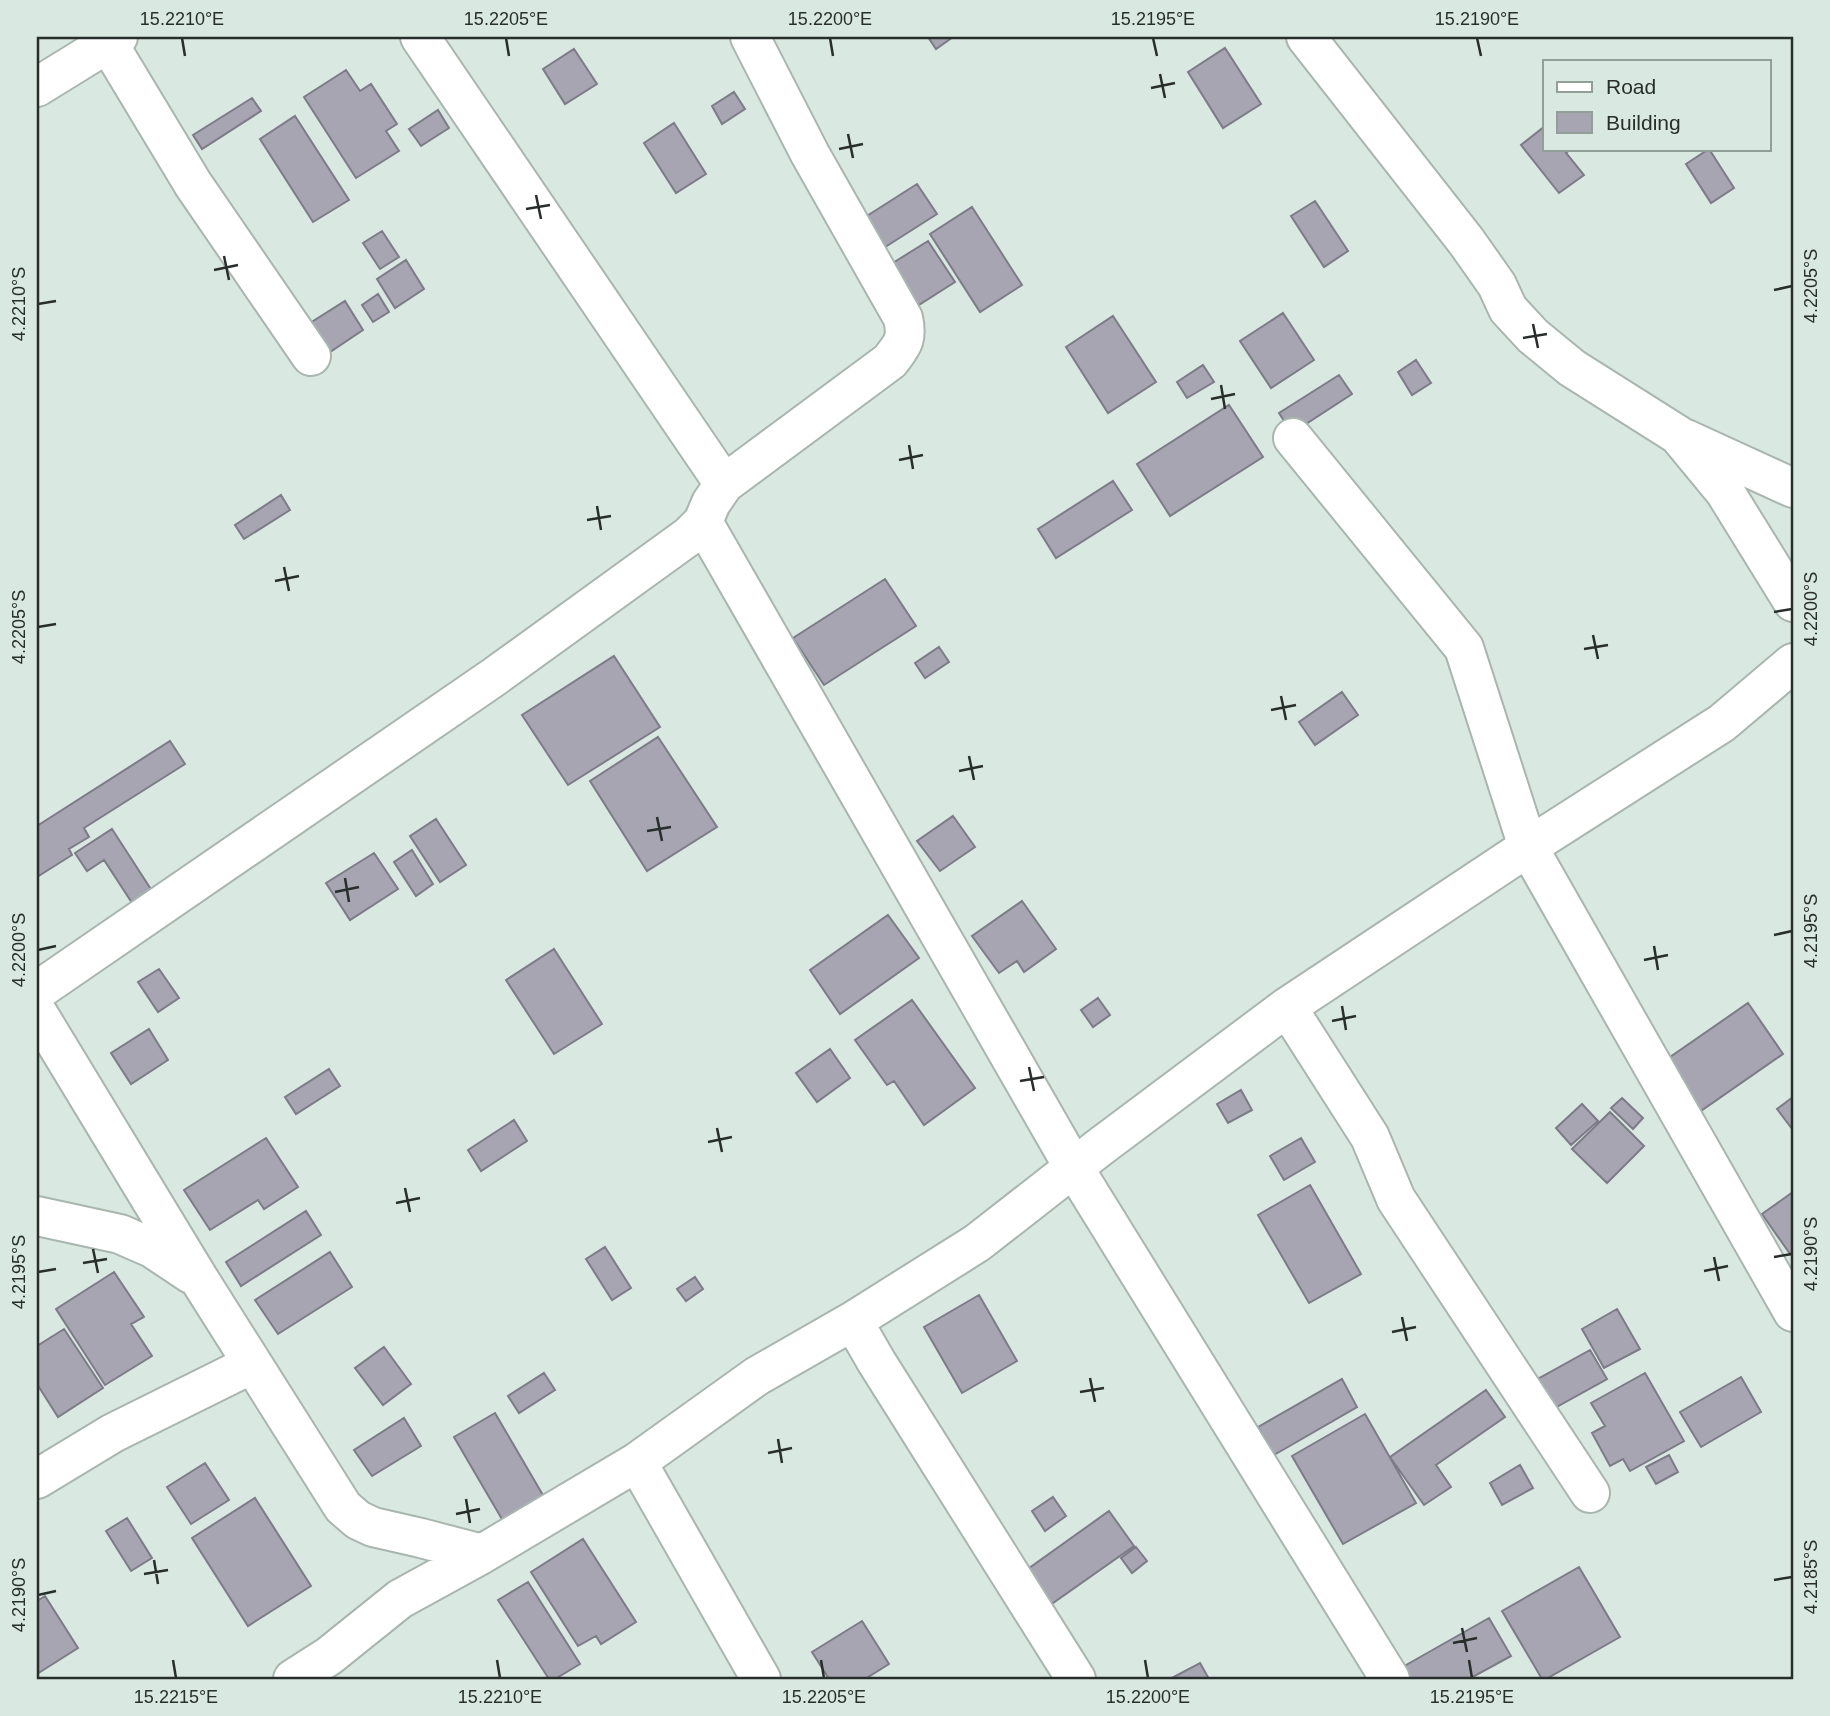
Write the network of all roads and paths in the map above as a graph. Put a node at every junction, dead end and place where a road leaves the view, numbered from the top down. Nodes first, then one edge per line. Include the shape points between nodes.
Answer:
1 (420, 37) edge
2 (750, 37) edge
3 (1306, 37) edge
4 (113, 40) edge
5 (37, 87) edge
6 (312, 356) dead end
7 (1678, 435) junction
8 (1293, 438) dead end
9 (724, 484) junction
10 (1793, 488) edge
11 (703, 522) junction
12 (1793, 602) edge
13 (1793, 663) edge
14 (1528, 847) junction
15 (37, 991) edge
16 (1287, 1007) junction
17 (37, 1012) edge
18 (1074, 1168) junction
19 (37, 1216) edge
20 (199, 1279) junction
21 (1793, 1312) edge
22 (853, 1321) junction
23 (252, 1364) junction
24 (636, 1462) junction
25 (37, 1479) edge
26 (1590, 1493) dead end
27 (482, 1555) junction
28 (293, 1679) edge
29 (761, 1679) edge
30 (1076, 1679) edge
31 (1390, 1679) edge

1 - 9 street
2 - 9 street via 903,318 905,340 890,361
3 - 7 street via 1466,241 1508,309 1533,337 1572,368
4 - 5 street
4 - 6 street via 193,184
7 - 10 street
7 - 12 street via 1726,492
8 - 14 street via 1464,648
9 - 11 street
11 - 15 street via 494,677
11 - 18 street
13 - 14 street via 1722,723
14 - 16 street
14 - 21 street
16 - 18 street
16 - 26 street via 1370,1137 1396,1199
17 - 20 street
18 - 22 street via 977,1243
18 - 31 street
19 - 20 street via 120,1234 152,1248
20 - 23 street
22 - 24 street via 757,1377
22 - 30 street
23 - 25 street via 113,1433
23 - 27 street via 343,1507 358,1520
24 - 27 street
24 - 29 street
27 - 28 street via 400,1600

